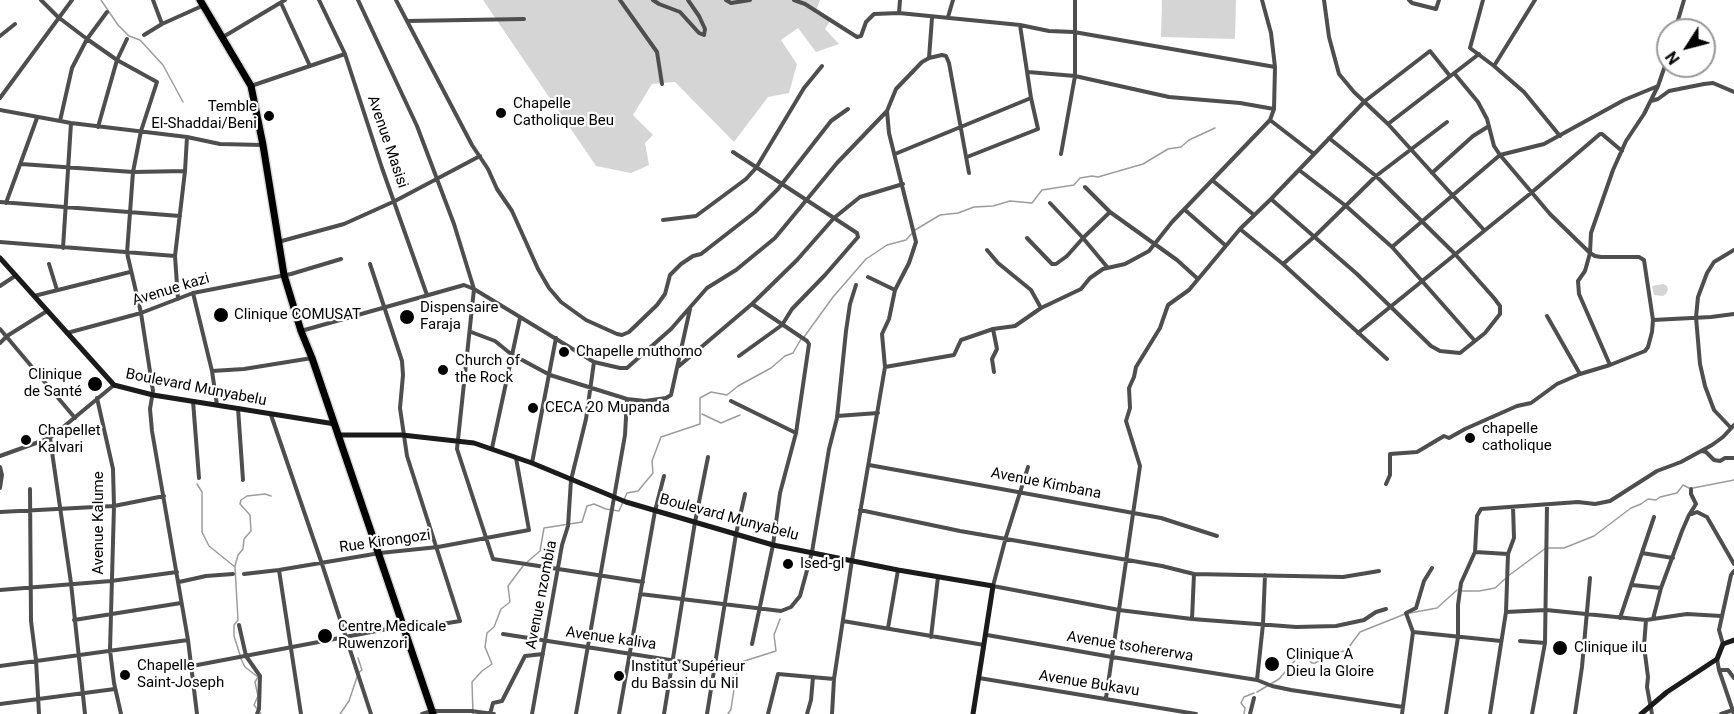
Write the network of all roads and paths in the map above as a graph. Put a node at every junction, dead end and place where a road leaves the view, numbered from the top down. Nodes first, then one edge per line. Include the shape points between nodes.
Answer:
1 (41, 0) edge
2 (72, 0) edge
3 (153, 0) edge
4 (319, 0) edge
5 (358, 0) edge
6 (396, 0) edge
7 (620, 0) edge
8 (653, 0) edge
9 (688, 0) edge
10 (726, 0) edge
11 (750, 0) edge
12 (794, 0) edge
13 (900, 0) edge
14 (953, 0) edge
15 (1075, 0) edge
16 (1263, 0) edge
17 (1324, 0) edge
18 (1409, 0) edge
19 (1439, 0) edge
20 (1483, 0) edge
21 (1535, 0) edge
22 (1684, 0) edge
23 (283, 1) edge
24 (201, 2) edge
25 (107, 12) dead end
26 (899, 13) junction
27 (58, 17) junction
28 (948, 17) junction
29 (932, 18) junction
30 (1679, 18) edge
31 (524, 19) dead end
32 (407, 21) junction
33 (15, 24) dead end
34 (162, 24) junction
35 (1020, 25) junction
36 (1074, 32) junction
37 (1, 34) edge
38 (144, 36) dead end
39 (223, 37) junction
40 (87, 39) junction
41 (127, 39) dead end
42 (345, 54) junction
43 (1479, 54) junction
44 (929, 58) junction
45 (117, 60) junction
46 (310, 66) junction
47 (822, 66) dead end
48 (1494, 66) junction
49 (1275, 67) junction
50 (1028, 72) junction
51 (1452, 75) junction
52 (1076, 76) junction
53 (1661, 78) edge
54 (662, 84) dead end
55 (251, 86) junction
56 (1658, 86) junction
57 (1734, 92) edge
58 (0, 98) edge
59 (1031, 98) junction
60 (1365, 101) junction
61 (1650, 102) junction
62 (848, 109) dead end
63 (1274, 109) junction
64 (0, 110) edge
65 (887, 111) junction
66 (37, 118) junction
67 (1270, 120) junction
68 (60, 121) junction
69 (1447, 122) dead end
70 (70, 123) junction
71 (1388, 124) junction
72 (962, 126) junction
73 (1490, 126) junction
74 (98, 127) junction
75 (141, 131) junction
76 (1560, 136) junction
77 (187, 137) junction
78 (1329, 138) junction
79 (263, 145) junction
80 (1411, 150) junction
81 (1622, 151) junction
82 (733, 152) dead end
83 (895, 154) junction
84 (1062, 154) dead end
85 (1314, 154) junction
86 (1500, 155) junction
87 (480, 156) junction
88 (967, 158) junction
89 (21, 164) junction
90 (68, 166) junction
91 (756, 168) junction
92 (1299, 170) junction
93 (185, 171) junction
94 (133, 172) junction
95 (969, 173) dead end
96 (1432, 173) junction
97 (1376, 176) junction
98 (437, 179) junction
99 (1212, 180) junction
100 (903, 184) junction
101 (781, 185) junction
102 (1085, 187) dead end
103 (1531, 193) junction
104 (1452, 195) junction
105 (1271, 199) junction
106 (395, 201) junction
107 (0, 202) edge
108 (806, 202) junction
109 (6, 203) junction
110 (1050, 203) dead end
111 (65, 206) junction
112 (1346, 206) junction
113 (1185, 210) junction
114 (130, 211) junction
115 (1110, 212) junction
116 (1254, 214) junction
117 (180, 216) junction
118 (834, 218) junction
119 (663, 220) dead end
120 (1421, 220) junction
121 (1240, 229) junction
122 (1484, 230) junction
123 (1315, 237) junction
124 (1028, 238) dead end
125 (1083, 238) junction
126 (0, 242) edge
127 (278, 242) junction
128 (1155, 244) junction
129 (1225, 245) junction
130 (1392, 247) junction
131 (63, 248) junction
132 (987, 250) dead end
133 (1734, 250) edge
134 (127, 253) junction
135 (1590, 253) junction
136 (1455, 254) junction
137 (175, 256) junction
138 (0, 258) edge
139 (341, 259) dead end
140 (50, 264) dead end
141 (370, 264) dead end
142 (1283, 264) junction
143 (1107, 268) junction
144 (130, 272) junction
145 (284, 275) junction
146 (15, 276) junction
147 (868, 277) dead end
148 (1198, 279) junction
149 (1423, 281) junction
150 (856, 285) dead end
151 (0, 286) edge
152 (474, 289) junction
153 (57, 290) junction
154 (895, 290) junction
155 (193, 293) junction
156 (427, 295) junction
157 (33, 297) junction
158 (178, 299) junction
159 (752, 304) junction
160 (1392, 306) junction
161 (383, 307) junction
162 (690, 307) junction
163 (1041, 308) junction
164 (47, 311) junction
165 (141, 313) junction
166 (1734, 314) edge
167 (1547, 316) dead end
168 (1696, 317) junction
169 (520, 318) junction
170 (1653, 320) junction
171 (782, 325) junction
172 (0, 329) edge
173 (993, 329) junction
174 (301, 332) junction
175 (471, 332) junction
176 (67, 333) junction
177 (1358, 333) junction
178 (7, 336) junction
179 (556, 338) junction
180 (1475, 341) junction
181 (0, 343) edge
182 (511, 354) junction
183 (739, 356) dead end
184 (312, 358) junction
185 (1387, 359) dead end
186 (594, 362) junction
187 (1610, 365) junction
188 (677, 367) junction
189 (885, 368) junction
190 (212, 371) junction
191 (994, 372) dead end
192 (1580, 374) junction
193 (550, 375) junction
194 (114, 385) junction
195 (590, 388) junction
196 (153, 395) junction
197 (97, 398) junction
198 (627, 399) junction
199 (193, 401) junction
200 (731, 401) dead end
201 (217, 405) junction
202 (238, 408) junction
203 (878, 413) junction
204 (271, 415) junction
205 (837, 416) junction
206 (75, 418) junction
207 (335, 424) junction
208 (1733, 426) edge
209 (796, 433) junction
210 (339, 435) junction
211 (402, 435) junction
212 (50, 438) junction
213 (457, 441) junction
214 (492, 448) junction
215 (1701, 451) junction
216 (0, 456) edge
217 (708, 456) dead end
218 (516, 457) junction
219 (1734, 458) edge
220 (532, 463) junction
221 (869, 465) junction
222 (1028, 466) dead end
223 (0, 467) edge
224 (664, 476) dead end
225 (199, 478) dead end
226 (243, 480) dead end
227 (571, 480) junction
228 (1386, 484) dead end
229 (0, 488) edge
230 (30, 489) dead end
231 (1691, 489) dead end
232 (1020, 493) junction
233 (745, 494) dead end
234 (613, 495) junction
235 (164, 496) junction
236 (1547, 505) junction
237 (114, 506) junction
238 (1514, 507) junction
239 (61, 508) junction
240 (860, 510) junction
241 (655, 511) junction
242 (0, 512) edge
243 (30, 512) junction
244 (1133, 514) junction
245 (1691, 514) junction
246 (1654, 517) dead end
247 (695, 522) junction
248 (736, 534) junction
249 (1217, 536) dead end
250 (485, 537) junction
251 (1006, 537) junction
252 (773, 545) junction
253 (438, 547) junction
254 (812, 552) junction
255 (1475, 552) junction
256 (380, 553) junction
257 (1642, 553) junction
258 (1508, 554) junction
259 (1672, 558) junction
260 (852, 560) junction
261 (1125, 560) junction
262 (322, 564) junction
263 (1734, 564) edge
264 (1432, 568) dead end
265 (279, 570) junction
266 (557, 570) junction
267 (898, 570) junction
268 (1379, 571) dead end
269 (1734, 571) edge
270 (177, 573) junction
271 (233, 574) dead end
272 (244, 574) dead end
273 (1194, 574) junction
274 (1265, 575) junction
275 (600, 576) junction
276 (938, 577) junction
277 (1590, 578) dead end
278 (111, 581) junction
279 (178, 582) junction
280 (643, 582) junction
281 (71, 584) junction
282 (1632, 585) junction
283 (993, 586) junction
284 (32, 588) junction
285 (1661, 588) junction
286 (0, 590) edge
287 (640, 594) junction
288 (682, 600) junction
289 (181, 603) junction
290 (725, 604) junction
291 (760, 608) junction
292 (1386, 609) dead end
293 (1119, 610) junction
294 (1546, 610) junction
295 (1506, 612) junction
296 (1586, 613) junction
297 (111, 615) junction
298 (1721, 616) junction
299 (1620, 618) junction
300 (1192, 619) junction
301 (1653, 619) junction
302 (74, 620) junction
303 (1646, 620) junction
304 (843, 621) junction
305 (1263, 624) junction
306 (239, 625) dead end
307 (405, 628) junction
308 (888, 628) junction
309 (1413, 632) junction
310 (503, 634) dead end
311 (987, 635) junction
312 (346, 636) junction
313 (931, 637) junction
314 (1458, 637) junction
315 (188, 640) junction
316 (1734, 640) edge
317 (545, 641) junction
318 (1501, 641) junction
319 (1520, 641) dead end
320 (752, 644) dead end
321 (1545, 644) junction
322 (1723, 644) junction
323 (985, 645) junction
324 (291, 647) junction
325 (587, 648) junction
326 (110, 650) junction
327 (543, 654) junction
328 (631, 654) junction
329 (78, 655) junction
330 (242, 657) junction
331 (1112, 657) junction
332 (1717, 659) junction
333 (36, 660) junction
334 (673, 660) junction
335 (0, 666) edge
336 (192, 666) junction
337 (716, 667) junction
338 (1719, 670) junction
339 (813, 677) junction
340 (978, 678) junction
341 (1734, 678) edge
342 (834, 680) junction
343 (1257, 680) junction
344 (116, 689) junction
345 (82, 693) junction
346 (38, 698) junction
347 (1106, 698) junction
348 (1254, 698) dead end
349 (0, 704) edge
350 (1650, 706) junction
351 (1403, 707) junction
352 (1733, 712) edge
353 (433, 713) edge
354 (39, 714) edge
355 (85, 714) edge
356 (121, 714) edge
357 (197, 714) edge
358 (257, 714) edge
359 (301, 714) edge
360 (371, 714) edge
361 (422, 714) edge
362 (492, 714) edge
363 (532, 714) edge
364 (576, 714) edge
365 (619, 714) edge
366 (664, 714) edge
367 (706, 714) edge
368 (768, 714) edge
369 (807, 714) edge
370 (832, 714) edge
371 (972, 714) edge
372 (1196, 714) edge
373 (1250, 714) edge
374 (1402, 714) edge
375 (1446, 714) edge
376 (1490, 714) edge
377 (1532, 714) edge
378 (1575, 714) edge
379 (1641, 714) edge
380 (1652, 714) edge
381 (1721, 714) edge

1 - 27 street
2 - 27 street
3 - 34 street
4 - 42 street, Avenue Masisi
5 - 98 street via 417,126
6 - 32 street
7 - 54 street via 657,52
8 - 9 street via 680,12 704,34 705,28
10 - 11 street
12 - 26 street via 857,37 874,14
13 - 26 street
14 - 28 street
15 - 36 street
16 - 49 street
17 - 60 street via 1339,74
18 - 19 street via 1436,9
20 - 43 street via 1470,48
21 - 48 street
22 - 30 street
23 - 39 street
23 - 46 street
24 - 34 street
24 - 39 highway
25 - 40 street
26 - 29 street
27 - 40 street
27 - 58 street
28 - 29 street
28 - 35 street
29 - 44 street
31 - 32 street
32 - 87 street
33 - 37 street
34 - 38 street
35 - 36 street
35 - 50 street
36 - 49 street
36 - 52 street
39 - 55 highway
40 - 45 street
40 - 68 street via 72,68
41 - 45 street
42 - 46 street
42 - 106 street, Avenue Masisi
43 - 48 street
43 - 51 street
44 - 65 street via 896,89
44 - 72 street via 946,56
45 - 74 street
45 - 75 street via 157,82
46 - 55 street
47 - 91 street via 804,88
48 - 76 street via 1524,92
49 - 63 street
50 - 52 street
50 - 59 street
51 - 60 street via 1430,51
51 - 71 street
51 - 73 street via 1478,102
52 - 63 street via 1169,97
52 - 84 street
53 - 56 street
55 - 79 highway
56 - 61 street
56 - 76 street
57 - 61 street via 1713,83 1669,92
59 - 72 street
59 - 88 street via 1038,129
60 - 71 street
60 - 78 street
61 - 81 street
62 - 101 street via 831,121
63 - 67 street
64 - 66 street
65 - 83 street
65 - 108 street
66 - 68 street
66 - 89 street
67 - 85 street
67 - 99 street
68 - 70 street
69 - 80 street
70 - 74 street
70 - 90 street
71 - 80 street
72 - 83 street
72 - 88 street
73 - 86 street
73 - 96 street
74 - 75 street
75 - 77 street
75 - 94 street
76 - 86 street
77 - 79 street via 220,144
77 - 93 street
78 - 85 street
78 - 97 street
79 - 127 highway
80 - 96 street
80 - 97 street
81 - 103 street via 1600,134
81 - 135 street via 1591,233
82 - 91 street
83 - 100 street
85 - 92 street
86 - 103 street
86 - 104 street
87 - 98 street
87 - 101 street via 512,211 538,269 561,303 586,320 622,335 662,300 676,268 701,254 755,212
88 - 95 street
89 - 90 street
89 - 109 street
90 - 94 street
90 - 111 street
91 - 101 street
91 - 119 street via 696,216
92 - 105 street
92 - 112 street
93 - 94 street
93 - 117 street
94 - 114 street
96 - 104 street
97 - 112 street
97 - 120 street
98 - 106 street
98 - 152 street
99 - 113 street
99 - 116 street
100 - 118 street via 860,197
100 - 154 street via 916,247
101 - 108 street
102 - 115 street
103 - 122 street
103 - 135 street
104 - 120 street
104 - 122 street
105 - 116 street
105 - 123 street
106 - 127 street via 344,224
106 - 156 street, Avenue Masisi
107 - 109 street
108 - 118 street
108 - 162 street via 775,238 707,288
109 - 111 street
110 - 125 street
111 - 114 street
111 - 131 street
112 - 123 street
112 - 130 street
113 - 128 street
113 - 129 street
114 - 117 street
114 - 134 street
115 - 125 street
115 - 128 street
116 - 121 street
117 - 137 street
118 - 159 street
118 - 171 street via 856,233 858,239 792,309
120 - 130 street
120 - 136 street
121 - 129 street
121 - 142 street
122 - 136 street
123 - 142 street
123 - 160 street
124 - 125 street via 1056,264
125 - 143 street
126 - 131 street
127 - 145 highway
128 - 143 street via 1132,261
128 - 148 street
129 - 148 street
130 - 149 street
131 - 134 street
132 - 163 street via 1031,290
133 - 168 street via 1714,262 1707,273
134 - 137 street
134 - 144 street
135 - 170 street via 1642,258
135 - 187 street via 1578,280 1579,294
136 - 149 street
136 - 180 street via 1500,306 1500,314
137 - 158 street
138 - 146 street, Boulevard Munyabelu
139 - 145 street, Avenue kazi
140 - 153 street
141 - 161 street
142 - 177 street
143 - 163 street via 1081,289
144 - 153 street
144 - 165 street
145 - 155 street, Avenue kazi
145 - 174 highway
146 - 151 street
146 - 157 street, Boulevard Munyabelu
147 - 154 street
148 - 244 street via 1168,305 1129,388 1126,421 1140,466
149 - 160 street
149 - 180 street
150 - 205 street via 846,331
152 - 156 street via 464,285
152 - 169 street
152 - 175 street
153 - 157 street
154 - 189 street via 882,338
155 - 158 street, Avenue kazi
155 - 190 street
156 - 161 street
157 - 164 street, Boulevard Munyabelu
158 - 165 street, Avenue kazi
159 - 171 street
159 - 188 street
160 - 177 street
160 - 180 street via 1426,342 1440,351 1460,353
161 - 174 street
161 - 211 street via 402,361
162 - 186 street via 627,368
162 - 188 street
163 - 173 street via 1015,326
164 - 176 street, Boulevard Munyabelu
164 - 178 street
165 - 176 street, Avenue kazi
165 - 196 street
166 - 168 street
167 - 192 street
168 - 170 street
168 - 208 street via 1705,386 1714,410
169 - 179 street
169 - 182 street
170 - 187 street via 1645,351
171 - 183 street
171 - 209 street via 809,344
172 - 178 street
173 - 189 street via 961,340 950,357
173 - 191 street via 997,349 992,359
174 - 184 highway
175 - 182 street via 495,341
175 - 213 street
176 - 194 street, Boulevard Munyabelu
177 - 185 street
178 - 181 street
178 - 206 street
179 - 186 street
179 - 193 street
182 - 193 street
182 - 214 street
184 - 190 street
184 - 207 highway
186 - 195 street, Avenue nzombia
187 - 192 street
188 - 198 street via 669,397
189 - 203 street
190 - 201 street
192 - 228 street via 1530,403 1449,438 1444,436 1417,452 1390,454
193 - 195 street
193 - 220 street
194 - 196 street, Boulevard Munyabelu
194 - 197 street
195 - 198 street
195 - 227 street, Avenue nzombia
196 - 199 street, Boulevard Munyabelu
196 - 235 street via 152,431
197 - 206 street
197 - 237 street, Avenue Kalume via 113,469
198 - 234 street via 625,435
199 - 201 street, Boulevard Munyabelu
199 - 225 street
200 - 209 street
201 - 202 street, Boulevard Munyabelu
202 - 204 street, Boulevard Munyabelu
202 - 226 street
203 - 205 street
203 - 221 street
204 - 207 street, Boulevard Munyabelu
204 - 262 street
205 - 254 street
206 - 212 street
207 - 210 highway
208 - 215 street via 1724,437
209 - 252 street via 780,493
210 - 211 street, Boulevard Munyabelu
210 - 256 highway
211 - 213 street, Boulevard Munyabelu
211 - 253 street
212 - 216 street
212 - 239 street
213 - 214 street, Boulevard Munyabelu
213 - 250 street
214 - 218 street, Boulevard Munyabelu
215 - 219 street via 1720,461
215 - 236 street via 1657,471 1610,501
217 - 247 street
218 - 220 street, Boulevard Munyabelu
218 - 250 street, Rue Kirongozi via 529,530
220 - 227 street, Boulevard Munyabelu
221 - 232 street, Avenue Kimbana
221 - 240 street
222 - 232 street
223 - 229 street
224 - 241 street
227 - 234 street, Boulevard Munyabelu
227 - 266 street, Avenue nzombia via 568,523
230 - 243 street
231 - 245 street via 1696,504
232 - 244 street, Avenue Kimbana
232 - 251 street
233 - 248 street
234 - 241 street, Boulevard Munyabelu
234 - 275 street
235 - 237 street
235 - 270 street
236 - 238 street
236 - 294 street
237 - 239 street
237 - 278 street, Avenue Kalume
238 - 255 street via 1480,508
238 - 258 street via 1514,538
239 - 243 street
239 - 281 street
240 - 251 street
240 - 260 street
241 - 247 street, Boulevard Munyabelu
241 - 280 street
242 - 243 street
243 - 284 street
244 - 249 street, Avenue Kimbana via 1161,518
244 - 261 street
245 - 259 street
245 - 263 street via 1697,512 1707,518
246 - 257 street
247 - 248 street, Boulevard Munyabelu
247 - 288 street
248 - 252 street, Boulevard Munyabelu
248 - 290 street
250 - 253 street, Rue Kirongozi
250 - 266 street via 493,559
251 - 261 street
251 - 283 street
252 - 254 street, Boulevard Munyabelu
252 - 291 street
253 - 256 street, Rue Kirongozi
253 - 307 street via 460,621
254 - 260 street, Boulevard Munyabelu
254 - 291 street via 800,596 791,607 781,611
255 - 258 street
255 - 314 street via 1461,583
256 - 262 street, Rue Kirongozi
256 - 307 highway
257 - 259 street
257 - 282 street
258 - 295 street
259 - 285 street
260 - 267 street, Boulevard Munyabelu
260 - 304 street
261 - 273 street
261 - 293 street
262 - 265 street, Rue Kirongozi
262 - 312 street
264 - 309 street via 1416,608 1406,613
265 - 272 street, Rue Kirongozi
265 - 324 street
266 - 275 street
266 - 317 street, Avenue nzombia
267 - 276 street, Boulevard Munyabelu
267 - 308 street
268 - 274 street via 1343,577
269 - 298 street
270 - 278 street
270 - 279 street
271 - 279 street
273 - 274 street
273 - 300 street
274 - 305 street
275 - 280 street
275 - 325 street
276 - 283 street, Boulevard Munyabelu
276 - 313 street
277 - 296 street
278 - 281 street
278 - 297 street, Avenue Kalume
279 - 289 street
280 - 287 street
281 - 284 street
281 - 302 street
282 - 285 street
282 - 299 street
283 - 293 street
283 - 311 street
284 - 286 street
284 - 333 street
285 - 301 street
287 - 288 street
287 - 328 street
288 - 290 street
288 - 334 street
289 - 297 street
289 - 315 street
290 - 291 street
290 - 337 street
291 - 320 street
292 - 305 street via 1364,620 1336,626
293 - 300 street
293 - 331 street
294 - 295 street
294 - 296 street
294 - 321 street
295 - 318 street
296 - 299 street
296 - 378 street
297 - 302 street
297 - 326 street, Avenue Kalume
298 - 301 street via 1687,614
298 - 322 street
299 - 303 street
300 - 305 street
301 - 303 street
302 - 329 street
303 - 350 street via 1644,646
304 - 308 street
304 - 342 street
305 - 343 street
306 - 330 street
307 - 312 street
307 - 353 highway
308 - 313 street
309 - 314 street
309 - 351 street
310 - 317 street, Avenue kaliva
311 - 323 street
311 - 331 street, Avenue tsohererwa
312 - 324 street
312 - 360 street
313 - 323 street
314 - 318 street
314 - 375 street
315 - 326 street
315 - 336 street
316 - 322 street
317 - 325 street, Avenue kaliva
317 - 327 street, Avenue nzombia
318 - 376 street
319 - 321 street
321 - 377 street
322 - 332 street
323 - 340 street
324 - 330 street
324 - 359 street
325 - 328 street, Avenue kaliva
325 - 364 street
326 - 329 street
326 - 344 street, Avenue Kalume
327 - 362 street via 525,656 502,701 493,703
327 - 363 street, Avenue nzombia
328 - 334 street, Avenue kaliva
328 - 365 street
329 - 333 street
329 - 345 street
330 - 336 street
330 - 358 street via 260,676
331 - 343 street, Avenue tsohererwa
331 - 347 street
332 - 338 street
332 - 350 street
333 - 335 street
333 - 346 street
334 - 337 street, Avenue kaliva
334 - 366 street
336 - 357 street
337 - 367 street
338 - 341 street via 1728,670
338 - 352 street
339 - 342 street
339 - 368 street via 778,674
339 - 369 street
340 - 347 street, Avenue Bukavu
340 - 371 street
342 - 370 street
343 - 351 street, Avenue tsohererwa via 1270,686
344 - 345 street
344 - 356 street, Avenue Kalume
345 - 346 street
345 - 355 street
346 - 349 street
346 - 354 street
347 - 372 street, Avenue Bukavu
348 - 373 street
350 - 379 street
350 - 380 street
351 - 374 street
352 - 381 street
353 - 361 street
353 - 362 street

